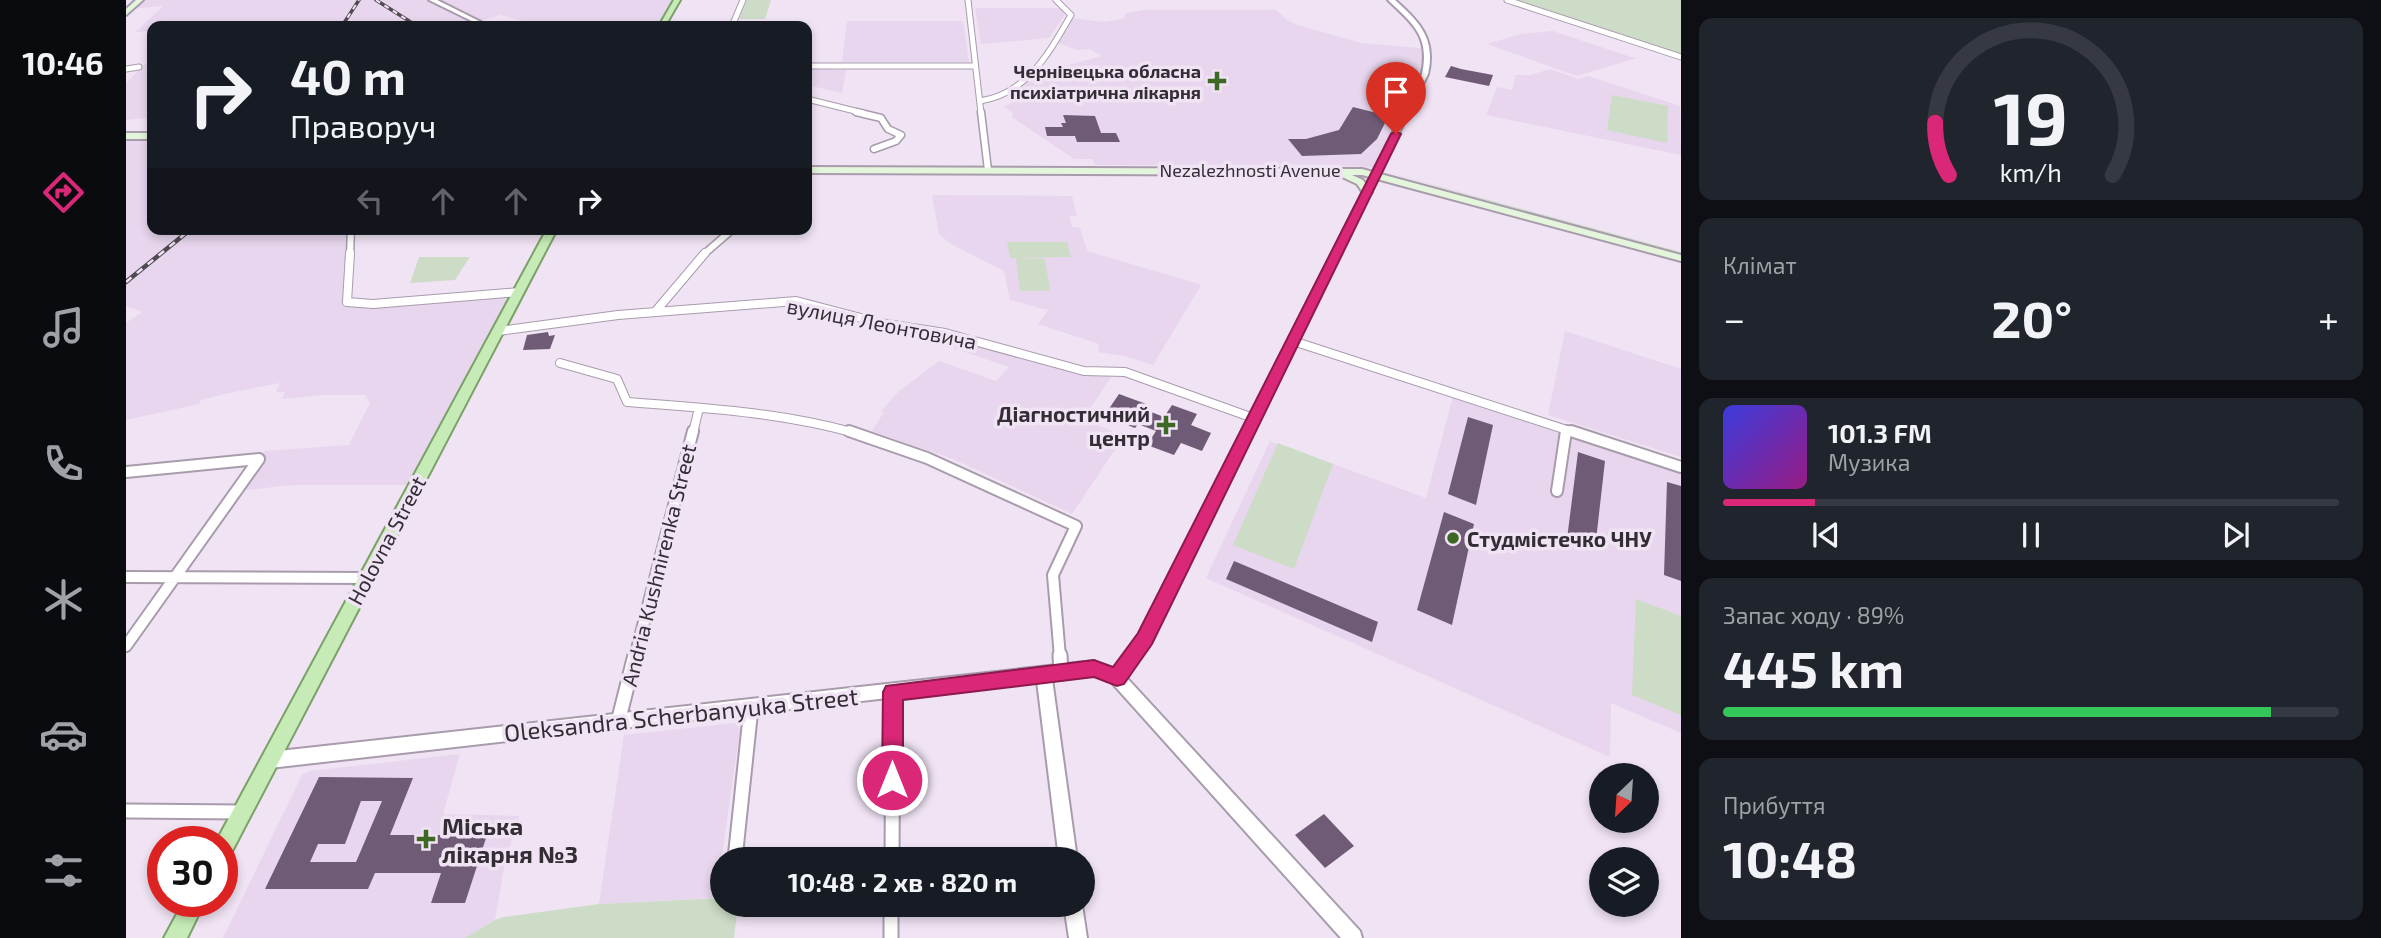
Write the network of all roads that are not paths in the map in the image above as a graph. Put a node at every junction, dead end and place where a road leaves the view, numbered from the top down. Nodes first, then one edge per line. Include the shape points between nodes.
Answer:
1 (139, 0) edge
2 (432, 0) edge
3 (677, 0) edge
4 (743, 0) edge
5 (968, 0) edge
6 (1056, 0) edge
7 (1391, 0) edge
8 (1507, 0) edge
9 (127, 10) edge
10 (476, 21) edge
11 (665, 21) edge
12 (734, 21) edge
13 (1681, 57) edge
14 (812, 66) edge
15 (974, 66) junction
16 (139, 67) dead end
17 (126, 69) edge
18 (812, 100) edge
19 (980, 101) junction
20 (126, 136) edge
21 (147, 136) edge
22 (874, 149) dead end
23 (812, 167) edge
24 (987, 167) junction
25 (1320, 170) junction
26 (1378, 171) junction
27 (1367, 192) junction
28 (351, 235) edge
29 (549, 235) edge
30 (725, 235) edge
31 (1681, 250) edge
32 (1681, 258) edge
33 (519, 292) junction
34 (655, 312) junction
35 (499, 331) junction
36 (1293, 341) junction
37 (561, 363) dead end
38 (699, 408) junction
39 (1256, 419) junction
40 (1566, 430) junction
41 (1681, 467) edge
42 (126, 472) edge
43 (1557, 491) dead end
44 (126, 577) edge
45 (176, 577) junction
46 (365, 578) junction
47 (126, 646) edge
48 (1053, 674) junction
49 (1117, 678) junction
50 (893, 692) junction
51 (751, 708) junction
52 (618, 722) junction
53 (270, 760) junction
54 (126, 811) edge
55 (243, 812) junction
56 (235, 826) edge
57 (736, 847) edge
58 (891, 847) edge
59 (1067, 847) edge
60 (186, 917) edge
61 (891, 917) edge
62 (1074, 917) edge
63 (175, 938) edge
64 (891, 938) edge
65 (1077, 938) edge
66 (1353, 938) edge

1 - 9 main road
2 - 10 street
3 - 11 main road
4 - 12 street
5 - 15 street
6 - 19 street via 1071,15 1041,62 1011,94
7 - 26 street via 1420,27 1429,59
8 - 13 street
14 - 15 street
15 - 19 street
16 - 17 street
18 - 22 street via 881,118 888,129 901,135
19 - 24 street
20 - 21 main road
23 - 24 main road, Nezalezhnosti Avenue
24 - 25 main road, Nezalezhnosti Avenue
24 - 26 main road, Nezalezhnosti Avenue via 1335,165
25 - 26 main road, Nezalezhnosti Avenue
25 - 27 main road via 1349,176
26 - 27 street
26 - 31 main road, Nezalezhnosti Avenue
26 - 32 main road, Nezalezhnosti Avenue
27 - 36 street
28 - 33 street via 347,302 373,304
29 - 33 main road, Holovna Street
30 - 34 street
33 - 35 main road, Holovna Street
34 - 35 street, вулиця Леонтовича
34 - 39 street, вулиця Леонтовича via 796,301 880,323 945,333 1084,371 1125,372
35 - 46 main road, Holovna Street
36 - 39 street
36 - 40 street
37 - 38 street via 617,379 627,402
38 - 48 street via 831,426 899,446 1076,526 1053,575
38 - 52 street, Andria Kushnirenka Street
39 - 49 street via 1145,639
40 - 41 street
40 - 43 street
42 - 45 street via 259,459
44 - 45 street
45 - 46 street
45 - 47 street
46 - 53 main road, Holovna Street
48 - 49 street, Oleksandra Scherbanyuka Street via 1094,668
48 - 50 street, Oleksandra Scherbanyuka Street
48 - 59 street
49 - 66 street
50 - 51 street, Oleksandra Scherbanyuka Street
50 - 58 street
51 - 52 street, Oleksandra Scherbanyuka Street
51 - 57 street
52 - 53 street, Oleksandra Scherbanyuka Street
53 - 55 main road, Holovna Street
54 - 55 street
55 - 56 main road, Holovna Street
60 - 63 main road
61 - 64 street
62 - 65 street

